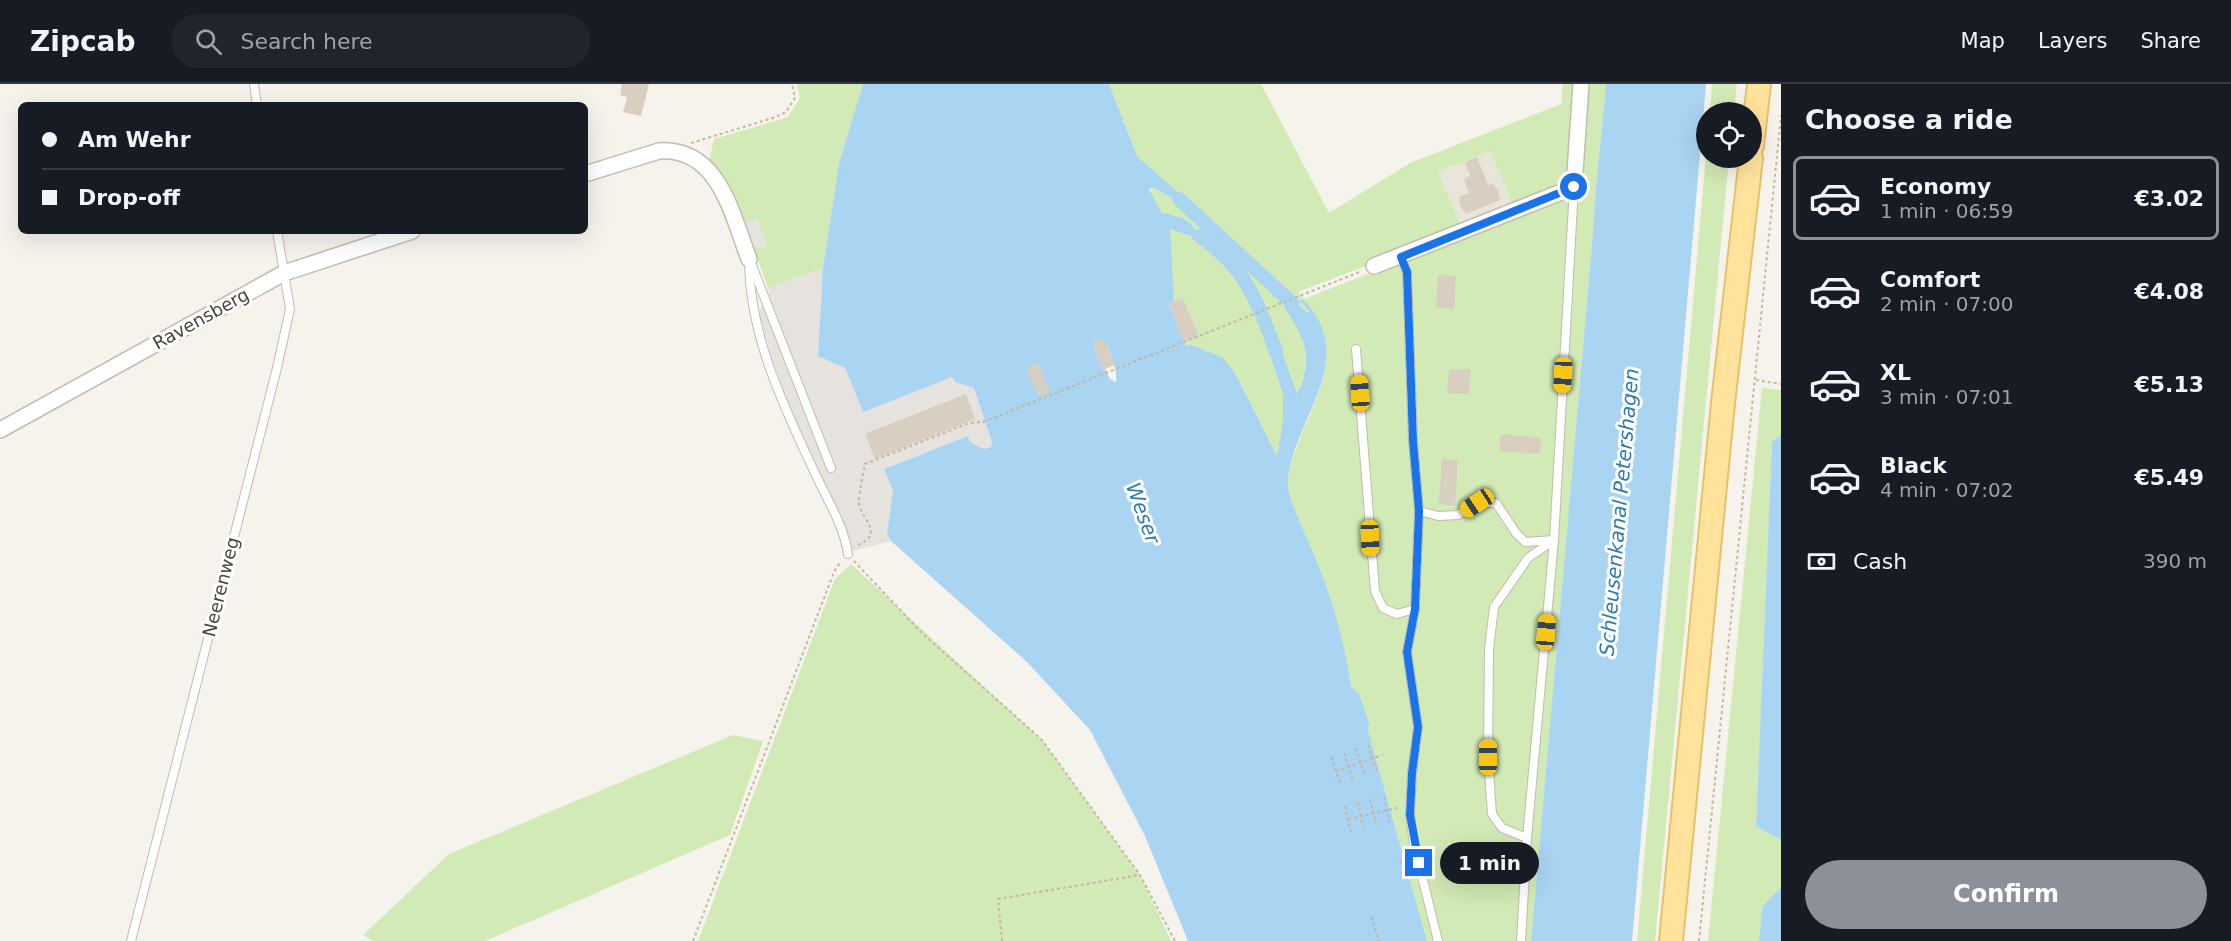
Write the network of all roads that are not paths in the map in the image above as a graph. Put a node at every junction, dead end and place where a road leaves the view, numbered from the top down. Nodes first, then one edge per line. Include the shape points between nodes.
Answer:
1 (254, 84) edge
2 (1581, 84) edge
3 (1759, 84) edge
4 (257, 102) edge
5 (1757, 102) edge
6 (1750, 168) edge
7 (588, 173) edge
8 (1574, 187) junction
9 (278, 234) edge
10 (403, 234) edge
11 (1401, 257) junction
12 (749, 259) junction
13 (1374, 266) road end
14 (284, 273) junction
15 (1356, 349) dead end
16 (0, 430) edge
17 (831, 468) dead end
18 (1419, 511) junction
19 (1554, 540) junction
20 (848, 554) road end
21 (1415, 609) junction
22 (1527, 838) junction
23 (130, 941) edge
24 (1438, 941) edge
25 (1521, 941) edge
26 (1671, 941) edge

1 - 4 lane
2 - 8 street
3 - 5 main road
6 - 26 main road
7 - 12 street via 659,152 681,153 701,163 720,183
8 - 11 street
8 - 19 lane
9 - 14 lane, Neerenweg
10 - 14 street, Ravensberg
11 - 13 street
11 - 18 lane via 1407,272
12 - 17 lane
12 - 20 lane via 751,303 768,358 790,420
14 - 16 street, Ravensberg
14 - 23 lane, Neerenweg via 290,309 277,368
15 - 21 lane via 1375,591 1383,608 1397,614
18 - 19 lane via 1438,516 1458,515 1477,503 1496,503 1525,542
18 - 21 lane
19 - 22 lane
19 - 22 lane via 1528,558 1494,607 1489,649 1492,814 1502,828
21 - 24 lane via 1407,652 1418,727 1410,815
22 - 25 lane

